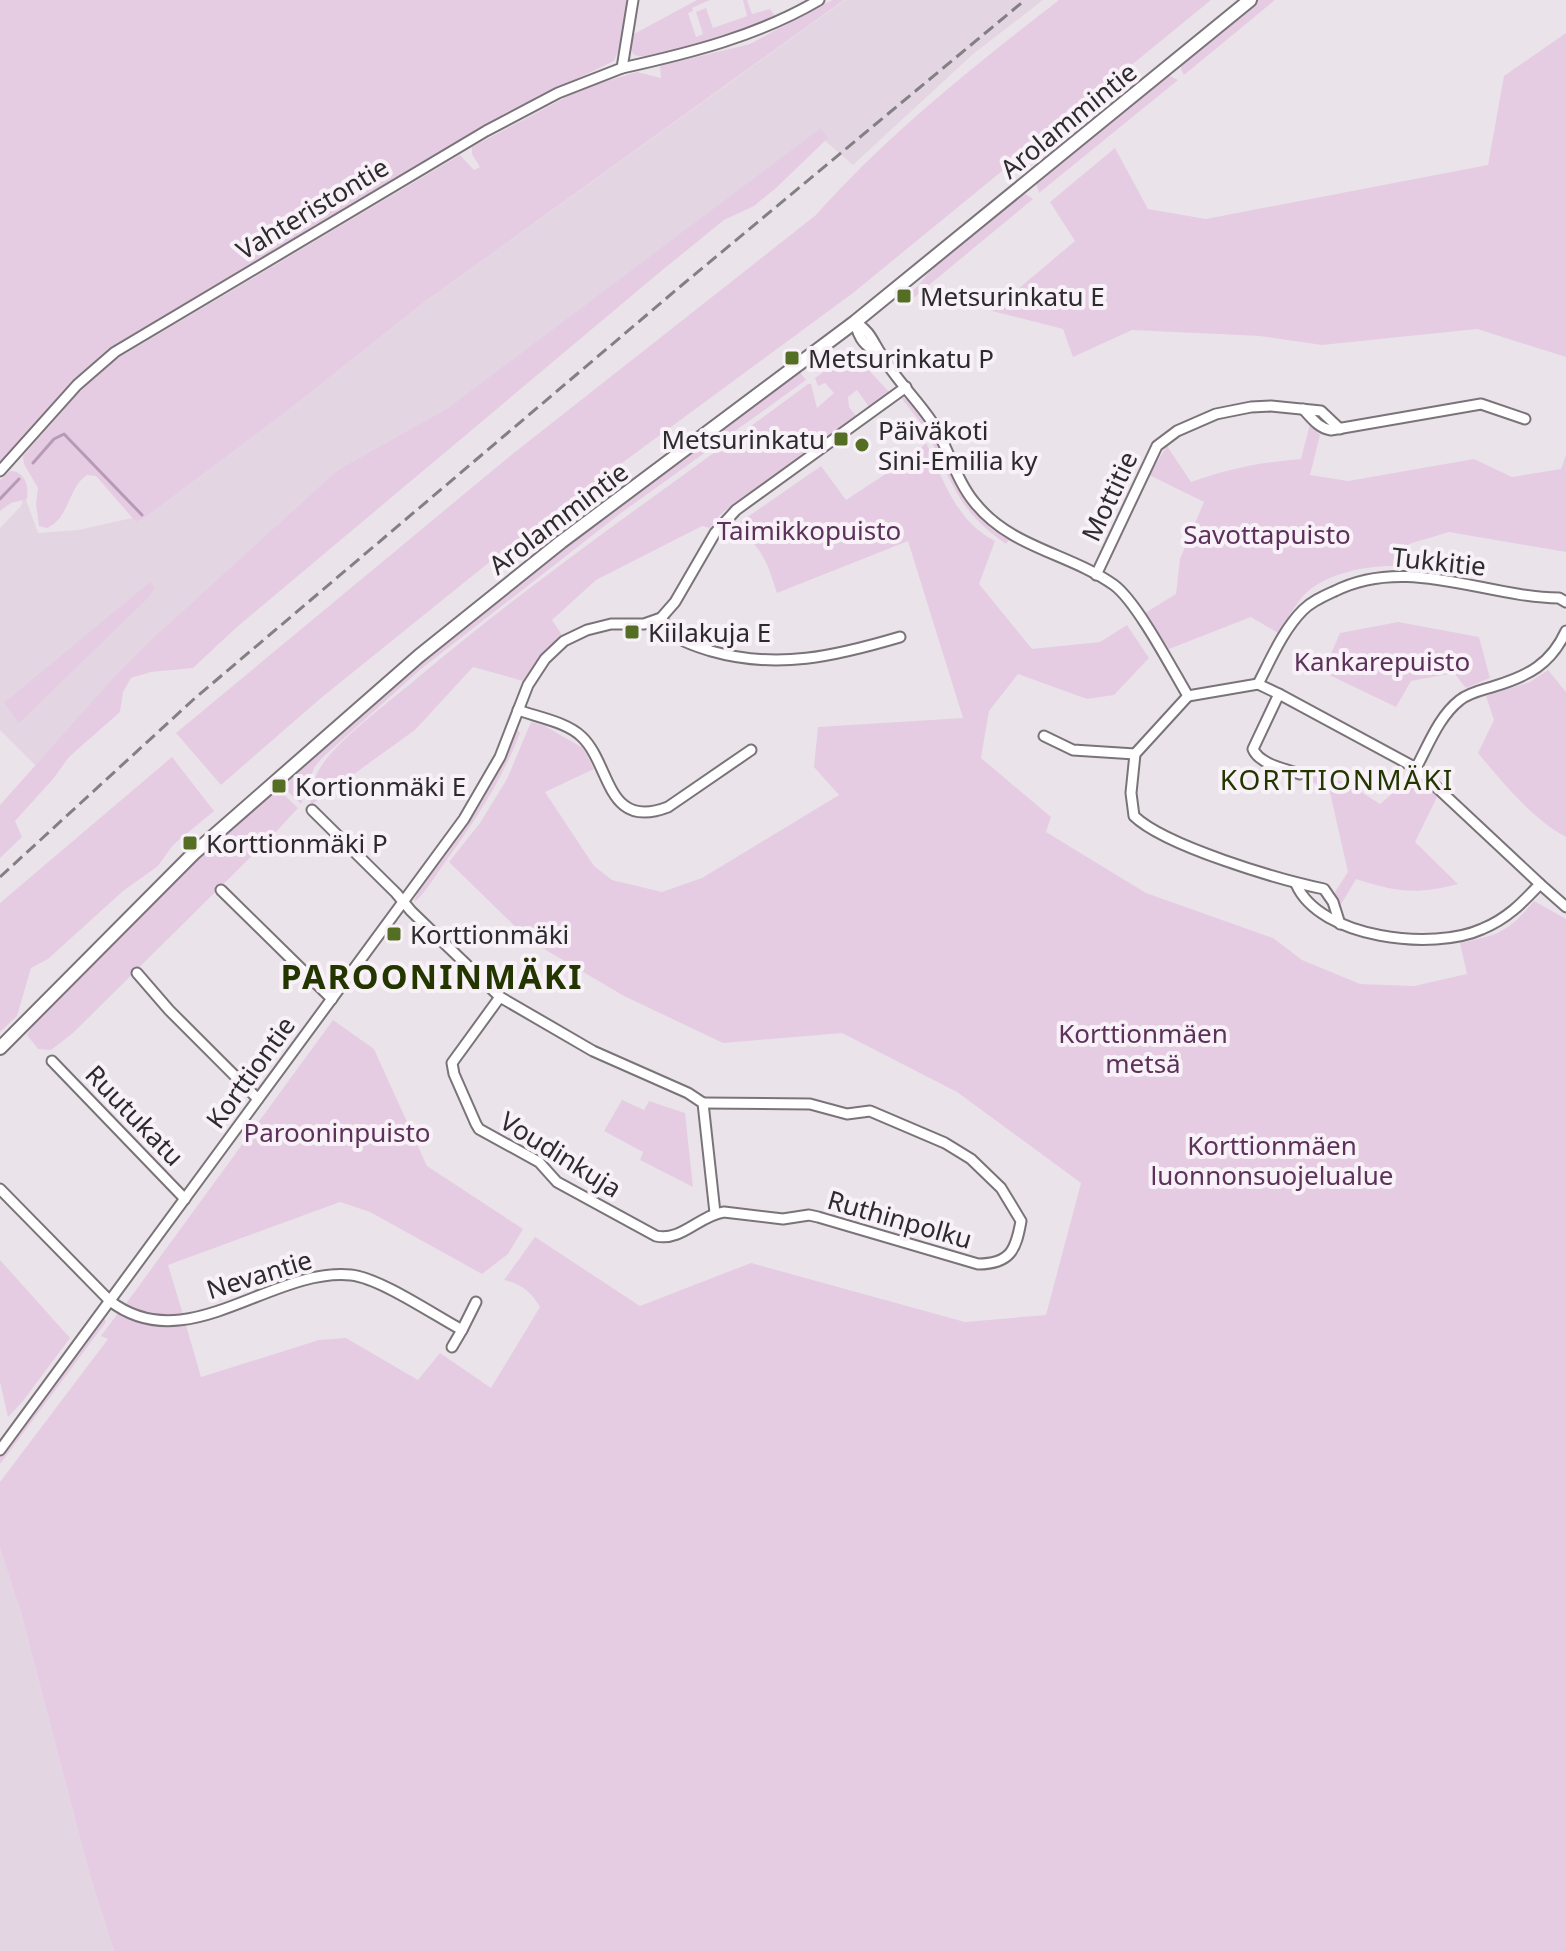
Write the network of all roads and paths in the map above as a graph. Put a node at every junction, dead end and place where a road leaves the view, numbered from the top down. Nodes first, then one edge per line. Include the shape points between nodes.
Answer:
1 (633, 0) edge
2 (819, 0) edge
3 (1250, 0) edge
4 (622, 68) junction
5 (855, 322) junction
6 (906, 387) junction
7 (1525, 419) dead end
8 (0, 471) edge
9 (1096, 575) junction
10 (1566, 602) edge
11 (661, 618) junction
12 (1566, 631) edge
13 (900, 637) dead end
14 (1258, 684) junction
15 (1279, 694) junction
16 (1188, 696) junction
17 (518, 710) junction
18 (1044, 736) dead end
19 (751, 750) dead end
20 (1135, 754) junction
21 (1416, 768) junction
22 (1300, 774) dead end
23 (312, 810) dead end
24 (1296, 884) junction
25 (1540, 884) junction
26 (221, 890) dead end
27 (403, 901) junction
28 (1566, 907) edge
29 (1340, 924) junction
30 (137, 973) dead end
31 (500, 997) junction
32 (332, 999) junction
33 (0, 1048) edge
34 (52, 1061) dead end
35 (258, 1099) junction
36 (703, 1103) junction
37 (0, 1189) edge
38 (185, 1199) junction
39 (715, 1213) junction
40 (110, 1301) junction
41 (476, 1302) dead end
42 (462, 1330) junction
43 (452, 1347) dead end
44 (0, 1450) edge

1 - 4 street
2 - 4 street, Vahteristontie via 744,35
3 - 5 street, Arolammintie
4 - 8 street, Vahteristontie via 567,89 486,131 115,352 60,402
5 - 6 street via 868,330
5 - 33 street, Arolammintie via 561,542 389,681 161,884
6 - 9 street via 933,423 969,496 986,515 1014,537
6 - 11 street via 722,522
7 - 9 street, Mottitie via 1481,404 1340,429 1323,429 1303,409 1271,406 1198,420 1160,442
9 - 16 street via 1128,599
10 - 14 street, Tukkitie via 1401,575 1374,577 1339,588 1305,608
11 - 13 street via 682,642 759,661 810,660
11 - 17 street, Korttiontie via 603,625 564,641 536,670
12 - 21 street via 1540,667 1457,702
14 - 15 street
14 - 16 street
15 - 21 street
15 - 22 street via 1253,749 1262,760
16 - 20 street
17 - 19 street via 580,735 615,798 639,811 668,807
17 - 27 street, Korttiontie via 482,791
18 - 20 street via 1073,750
20 - 24 street via 1131,802 1141,823 1197,850
21 - 25 street
23 - 27 street
24 - 29 street via 1309,902
24 - 29 street via 1324,889
25 - 28 street
25 - 29 street via 1517,910 1471,934 1390,937
26 - 32 street
27 - 31 street
27 - 32 street, Korttiontie
30 - 35 street
31 - 36 street via 580,1044
31 - 39 street, Voudinkuja via 452,1063 479,1129 539,1162 557,1182 656,1236 675,1236
32 - 35 street, Korttiontie
34 - 38 street, Ruutukatu
35 - 38 street, Korttiontie
36 - 39 street
36 - 39 street, Ruthinpolku via 810,1104 847,1114 870,1111 971,1159 1001,1188 1021,1221 1013,1252 978,1264 818,1217
37 - 40 street, Nevantie
38 - 40 street, Korttiontie
40 - 42 street, Nevantie via 140,1318 167,1322 317,1278 355,1276
40 - 44 street, Korttiontie
41 - 42 street
42 - 43 street

